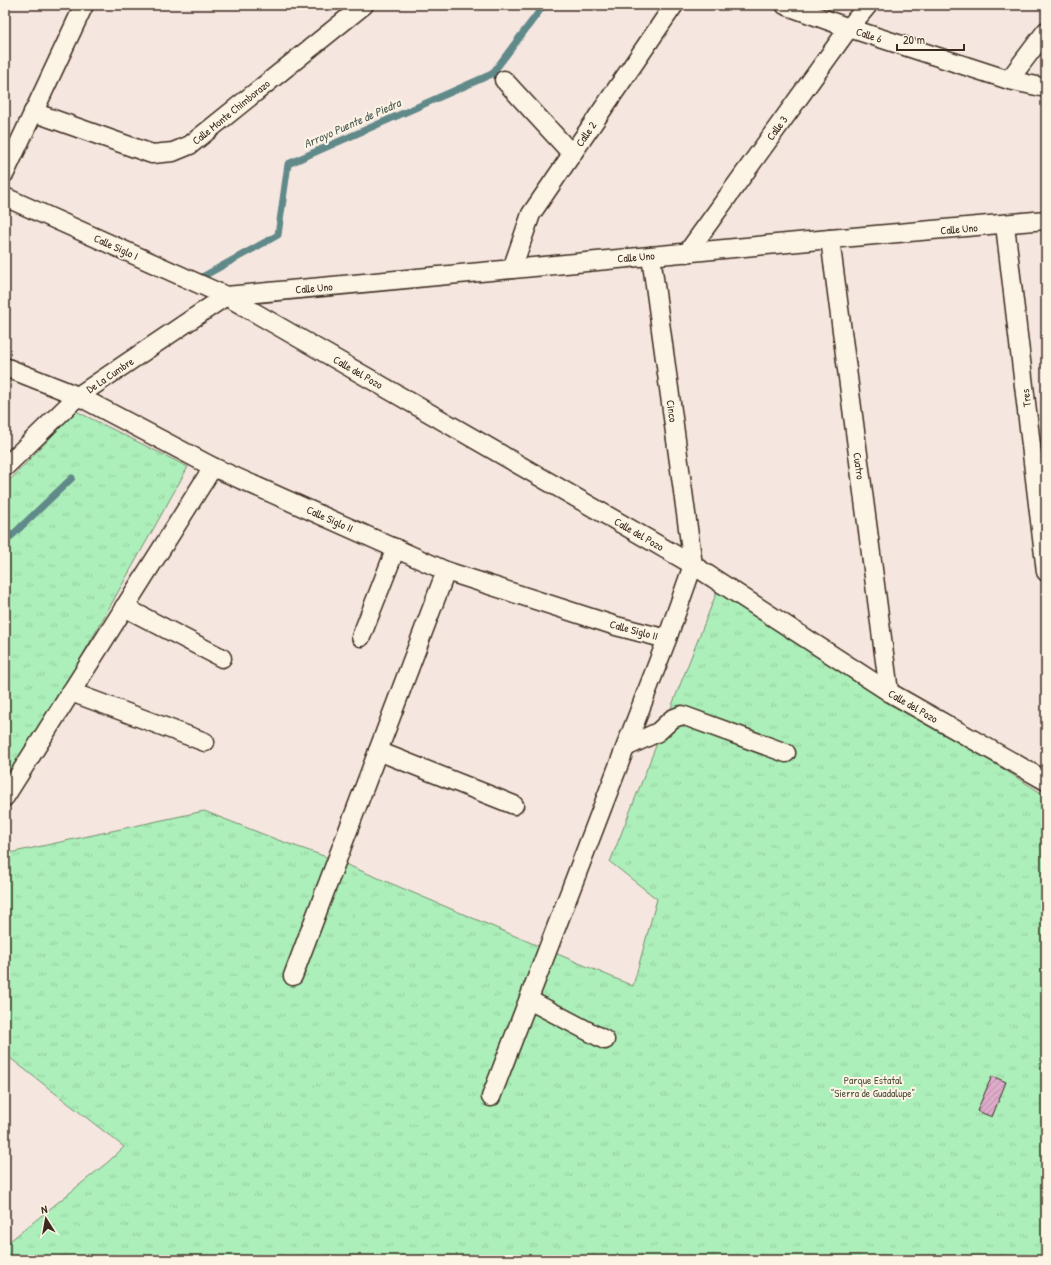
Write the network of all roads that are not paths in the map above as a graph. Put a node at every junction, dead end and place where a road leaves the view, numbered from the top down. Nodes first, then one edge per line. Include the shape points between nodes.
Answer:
1 (84, 5) edge
2 (364, 5) edge
3 (674, 5) edge
4 (785, 5) edge
5 (868, 5) edge
6 (849, 28) junction
7 (1046, 31) edge
8 (504, 80) dead end
9 (1009, 80) junction
10 (1046, 88) edge
11 (33, 112) junction
12 (572, 154) junction
13 (5, 173) edge
14 (5, 198) edge
15 (1046, 220) edge
16 (1005, 225) junction
17 (830, 239) junction
18 (687, 253) junction
19 (651, 256) junction
20 (512, 269) junction
21 (226, 296) junction
22 (5, 367) edge
23 (78, 396) junction
24 (5, 467) edge
25 (213, 467) junction
26 (396, 548) junction
27 (693, 566) junction
28 (446, 571) junction
29 (1046, 572) edge
30 (124, 607) junction
31 (361, 637) dead end
32 (667, 639) junction
33 (222, 658) dead end
34 (71, 692) junction
35 (889, 692) junction
36 (205, 742) dead end
37 (626, 747) junction
38 (378, 752) junction
39 (786, 753) dead end
40 (1046, 781) edge
41 (5, 797) edge
42 (514, 805) dead end
43 (293, 976) dead end
44 (529, 1000) junction
45 (605, 1040) dead end
46 (491, 1097) dead end

1 - 11 street
2 - 11 street, Calle Monte Chimborazo via 190,145 173,152 152,154
3 - 12 street, Calle 2
4 - 6 street, Calle 6
5 - 6 street, Calle 3
6 - 9 street, Calle 6
6 - 18 street, Calle 3
7 - 9 street
8 - 12 street
9 - 10 street, Calle 6
11 - 13 street
12 - 20 street, Calle 2 via 531,214
14 - 21 street, Calle Siglo I
15 - 16 street, Calle Uno
16 - 17 street, Calle Uno
16 - 29 street, Tres
17 - 18 street, Calle Uno
17 - 35 street, Cuatro
18 - 19 street, Calle Uno
19 - 20 street, Calle Uno
19 - 27 street, Cinco
20 - 21 street, Calle Uno
21 - 23 street, De La Cumbre
21 - 27 street, Calle del Pozo
22 - 23 street, Calle Siglo II
23 - 24 street, De La Cumbre
23 - 25 street, Calle Siglo II
25 - 26 street, Calle Siglo II
25 - 30 street
26 - 28 street, Calle Siglo II
26 - 31 street
27 - 32 street
27 - 35 street, Calle del Pozo
28 - 32 street, Calle Siglo II via 616,626
28 - 38 street
30 - 33 street
30 - 34 street
32 - 37 street
34 - 36 street
34 - 41 street
35 - 40 street, Calle del Pozo
37 - 39 street via 658,732 682,715
37 - 44 street
38 - 42 street
38 - 43 street
44 - 45 street
44 - 46 street

